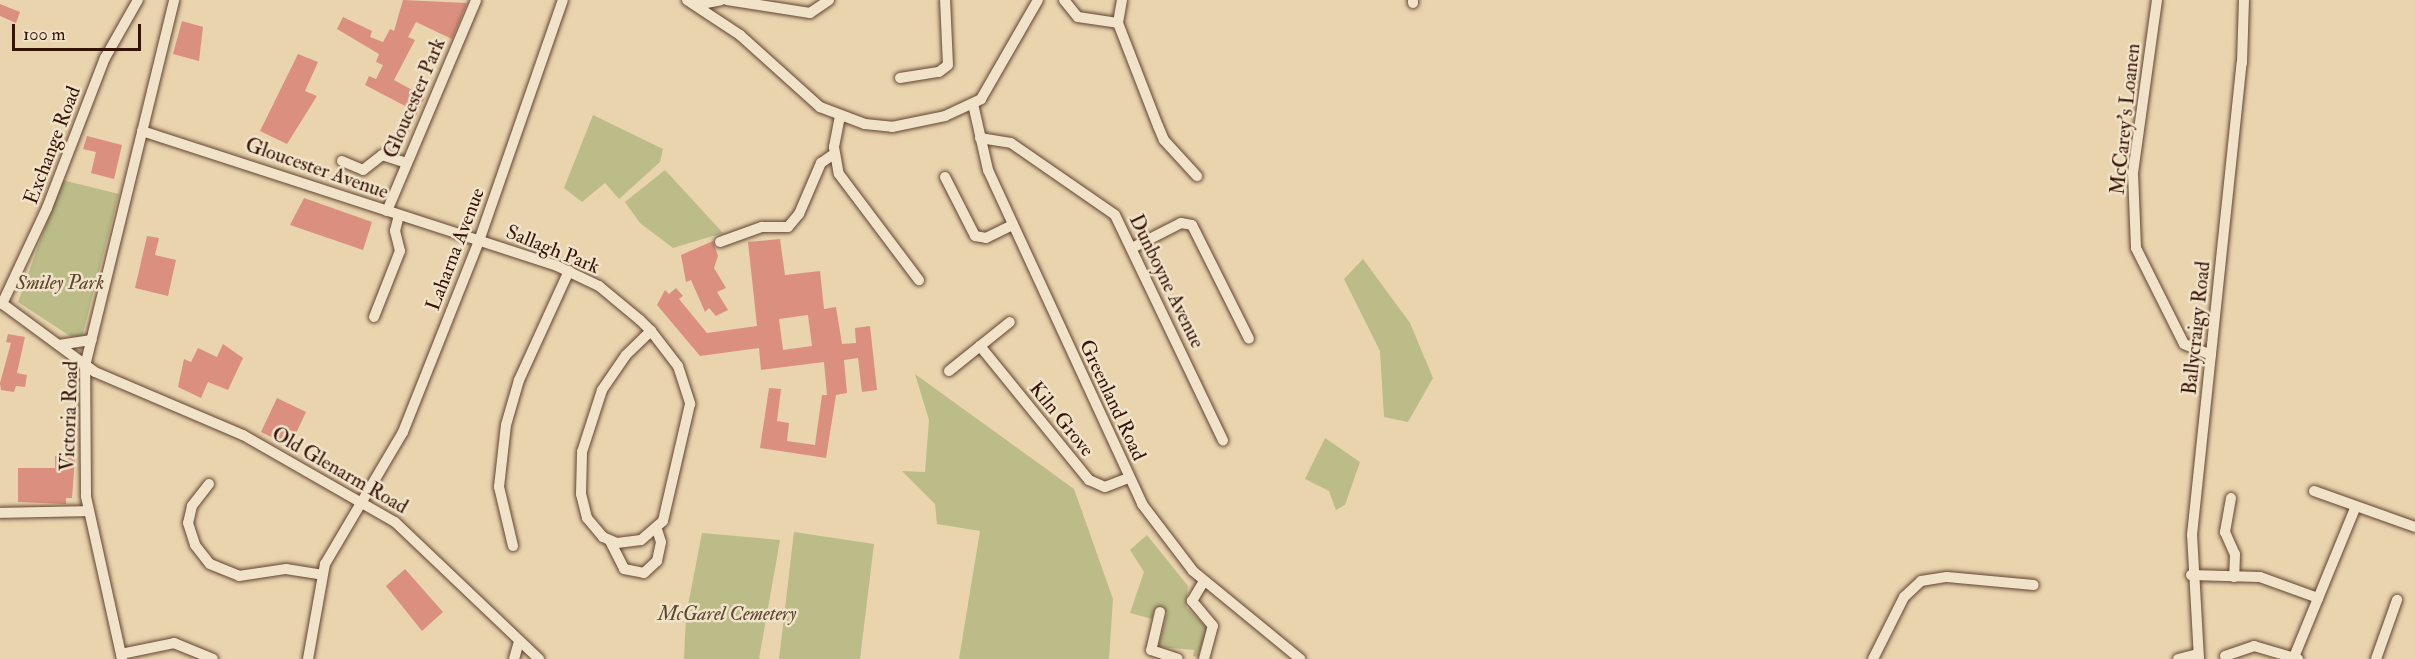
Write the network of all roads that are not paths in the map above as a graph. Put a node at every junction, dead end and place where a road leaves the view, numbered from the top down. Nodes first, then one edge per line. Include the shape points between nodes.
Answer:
1 (138, 0) edge
2 (174, 0) edge
3 (476, 0) edge
4 (563, 0) edge
5 (721, 0) edge
6 (728, 0) edge
7 (829, 0) edge
8 (945, 0) edge
9 (1038, 0) edge
10 (1064, 0) edge
11 (1122, 0) edge
12 (2157, 0) edge
13 (2244, 0) edge
14 (692, 2) edge
15 (798, 6) edge
16 (1118, 23) junction
17 (900, 78) dead end
18 (973, 104) junction
19 (840, 116) junction
20 (142, 131) junction
21 (980, 138) junction
22 (834, 154) junction
23 (342, 161) dead end
24 (406, 163) junction
25 (1197, 176) dead end
26 (945, 177) dead end
27 (387, 211) junction
28 (399, 215) junction
29 (1013, 225) junction
30 (479, 241) junction
31 (720, 242) dead end
32 (1132, 248) junction
33 (569, 271) junction
34 (919, 280) dead end
35 (1, 303) edge
36 (374, 317) dead end
37 (1010, 322) dead end
38 (651, 331) junction
39 (1249, 339) dead end
40 (92, 340) junction
41 (59, 345) junction
42 (980, 346) junction
43 (2211, 355) junction
44 (85, 366) junction
45 (949, 371) dead end
46 (1223, 440) dead end
47 (1129, 478) junction
48 (209, 484) dead end
49 (2314, 490) dead end
50 (2230, 498) dead end
51 (362, 502) junction
52 (2355, 508) junction
53 (88, 511) junction
54 (0, 513) edge
55 (2415, 527) edge
56 (657, 530) junction
57 (610, 541) junction
58 (513, 546) dead end
59 (322, 575) junction
60 (2191, 575) junction
61 (2234, 577) junction
62 (1204, 581) junction
63 (2034, 585) dead end
64 (2318, 598) junction
65 (2397, 600) dead end
66 (1160, 612) dead end
67 (519, 642) junction
68 (121, 656) edge
69 (2225, 656) dead end
70 (2198, 657) edge
71 (2296, 658) edge
72 (213, 659) edge
73 (308, 659) edge
74 (514, 659) edge
75 (539, 659) edge
76 (1178, 659) edge
77 (1204, 659) edge
78 (1300, 659) edge
79 (1874, 659) edge
80 (2178, 659) edge
81 (2376, 659) edge

1 - 35 street, Exchange Road via 105,58 47,208
2 - 20 street, Victoria Road
3 - 24 street, Gloucester Park
4 - 30 street, Laharna Avenue
5 - 14 street
6 - 15 street
7 - 15 street via 815,12
8 - 17 street via 948,65 939,72
9 - 18 street via 995,82
10 - 16 street via 1078,18
11 - 16 street
12 - 43 street, McCarey's Loanen via 2133,173 2136,248 2184,344
13 - 43 street, Ballycraigy Road via 2242,63
14 - 19 street via 740,34 808,99
16 - 25 street via 1164,140
18 - 19 street via 925,123 892,128
18 - 21 street, Greenland Road
19 - 22 street
20 - 27 street, Gloucester Avenue
20 - 40 street, Victoria Road
21 - 29 street, Greenland Road via 988,170
21 - 32 street, Dunboyne Avenue via 1011,143 1098,200 1116,215
22 - 31 street via 821,163 790,225 762,227
22 - 34 street via 841,177
23 - 24 street via 362,170 382,155
24 - 27 street, Gloucester Park
26 - 29 street via 975,236 986,238
27 - 28 street, Gloucester Avenue
28 - 30 street, Gloucester Avenue
28 - 36 street via 394,231 400,250
29 - 47 street, Greenland Road
30 - 33 street, Sallagh Park
30 - 51 street, Laharna Avenue via 398,442
32 - 39 street via 1181,223 1192,225
32 - 46 street, Dunboyne Avenue
33 - 38 street, Sallagh Park via 599,286
33 - 58 street via 519,380 506,425 499,487
35 - 41 street, Old Glenarm Road
37 - 42 street
38 - 56 street, Sallagh Park via 682,372 690,409 667,514
38 - 57 street via 610,377 585,438 580,467 584,507 591,526
40 - 41 street
40 - 44 street, Victoria Road
41 - 44 street, Old Glenarm Road
42 - 45 street
42 - 47 street, Kiln Grove via 1089,480 1105,487
43 - 60 street, Ballycraigy Road
44 - 51 street, Old Glenarm Road via 243,435
44 - 53 street, Victoria Road
47 - 62 street, Greenland Road via 1166,540
48 - 59 street via 192,506 188,523 195,545 212,565 241,576 286,569
49 - 52 street
50 - 61 street via 2224,532 2235,554
51 - 59 street, Laharna Avenue via 328,557
51 - 67 street, Old Glenarm Road via 418,540
52 - 55 street
52 - 64 street
53 - 54 street
53 - 68 street, Victoria Road
56 - 57 street via 635,543
56 - 57 street via 661,542 657,561 644,573 624,569
59 - 73 street, Laharna Avenue
60 - 61 street
60 - 70 street, Ballycraigy Road
61 - 64 street via 2264,578
62 - 77 street via 1192,600 1213,625
62 - 78 street, Greenland Road
63 - 79 street via 1947,577 1921,581 1904,597
64 - 71 street
65 - 81 street
66 - 76 street via 1151,650
67 - 74 street
67 - 75 street, Old Glenarm Road
68 - 72 street via 174,643
69 - 71 street via 2254,646
70 - 80 street

